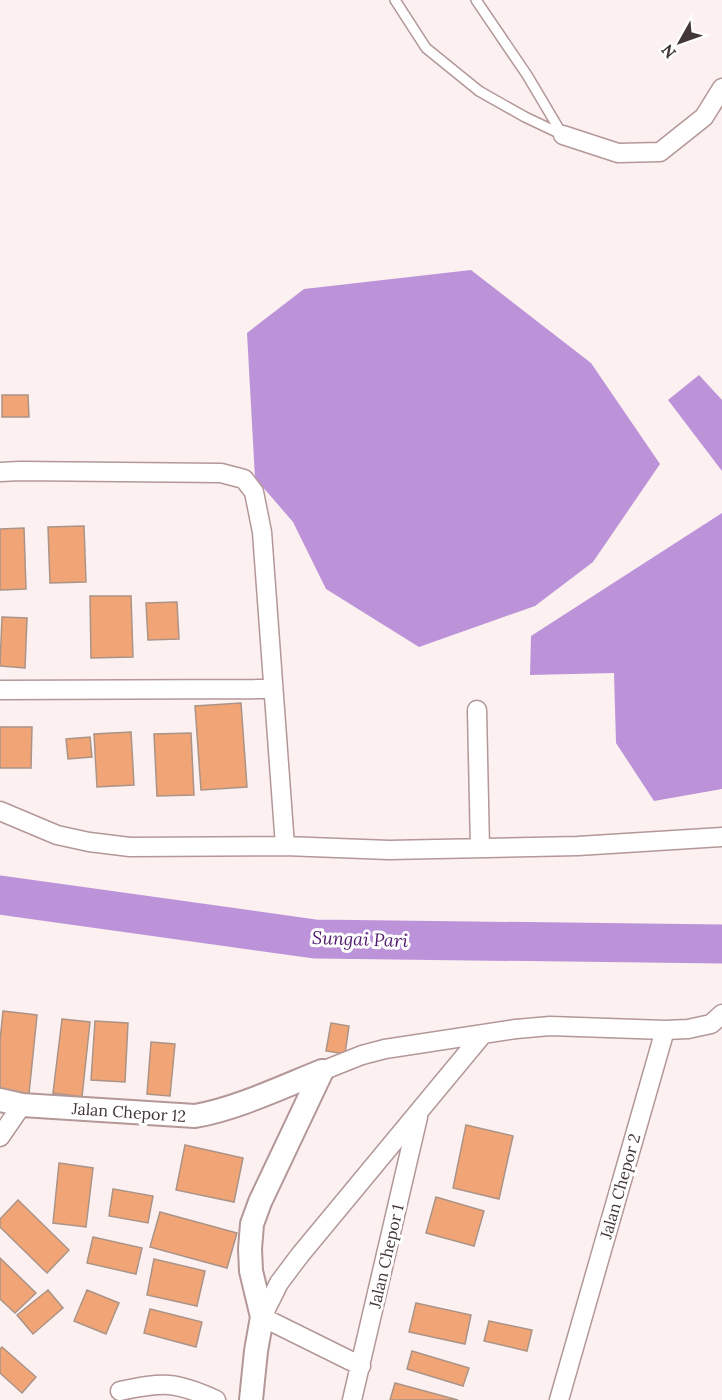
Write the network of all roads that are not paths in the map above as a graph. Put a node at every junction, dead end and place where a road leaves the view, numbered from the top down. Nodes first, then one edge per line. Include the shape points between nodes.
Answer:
1 (395, 0) edge
2 (476, 0) edge
3 (722, 88) edge
4 (563, 135) junction
5 (0, 472) edge
6 (273, 689) junction
7 (0, 690) edge
8 (477, 710) dead end
9 (0, 811) edge
10 (722, 837) edge
11 (285, 846) junction
12 (480, 848) junction
13 (721, 1017) edge
14 (665, 1030) junction
15 (483, 1034) junction
16 (322, 1071) junction
17 (11, 1102) edge
18 (419, 1112) junction
19 (0, 1137) edge
20 (262, 1317) junction
21 (361, 1365) junction
22 (120, 1390) dead end
23 (216, 1400) edge
24 (252, 1400) edge
25 (352, 1400) edge
26 (559, 1400) edge

1 - 4 lane via 426,48 470,84
2 - 4 lane
3 - 4 street via 704,117 660,152 618,153
5 - 6 street via 221,473 244,479 254,492 262,532
6 - 7 street
6 - 11 street
8 - 12 street
9 - 11 street via 57,835 130,848
10 - 12 street
11 - 12 street
13 - 14 street via 711,1024
14 - 15 street via 550,1026
14 - 26 street, Jalan Chepor 2
15 - 16 street via 385,1049
15 - 18 street, Jalan Chepor 1
16 - 17 street, Jalan Chepor 12 via 195,1116
16 - 20 street via 252,1224 251,1271
17 - 19 street
18 - 20 street, Jalan Chepor 1 via 300,1255 279,1283
18 - 21 street, Jalan Chepor 1
20 - 21 street
20 - 24 street
21 - 25 street, Jalan Chepor 1
22 - 23 street via 172,1384

